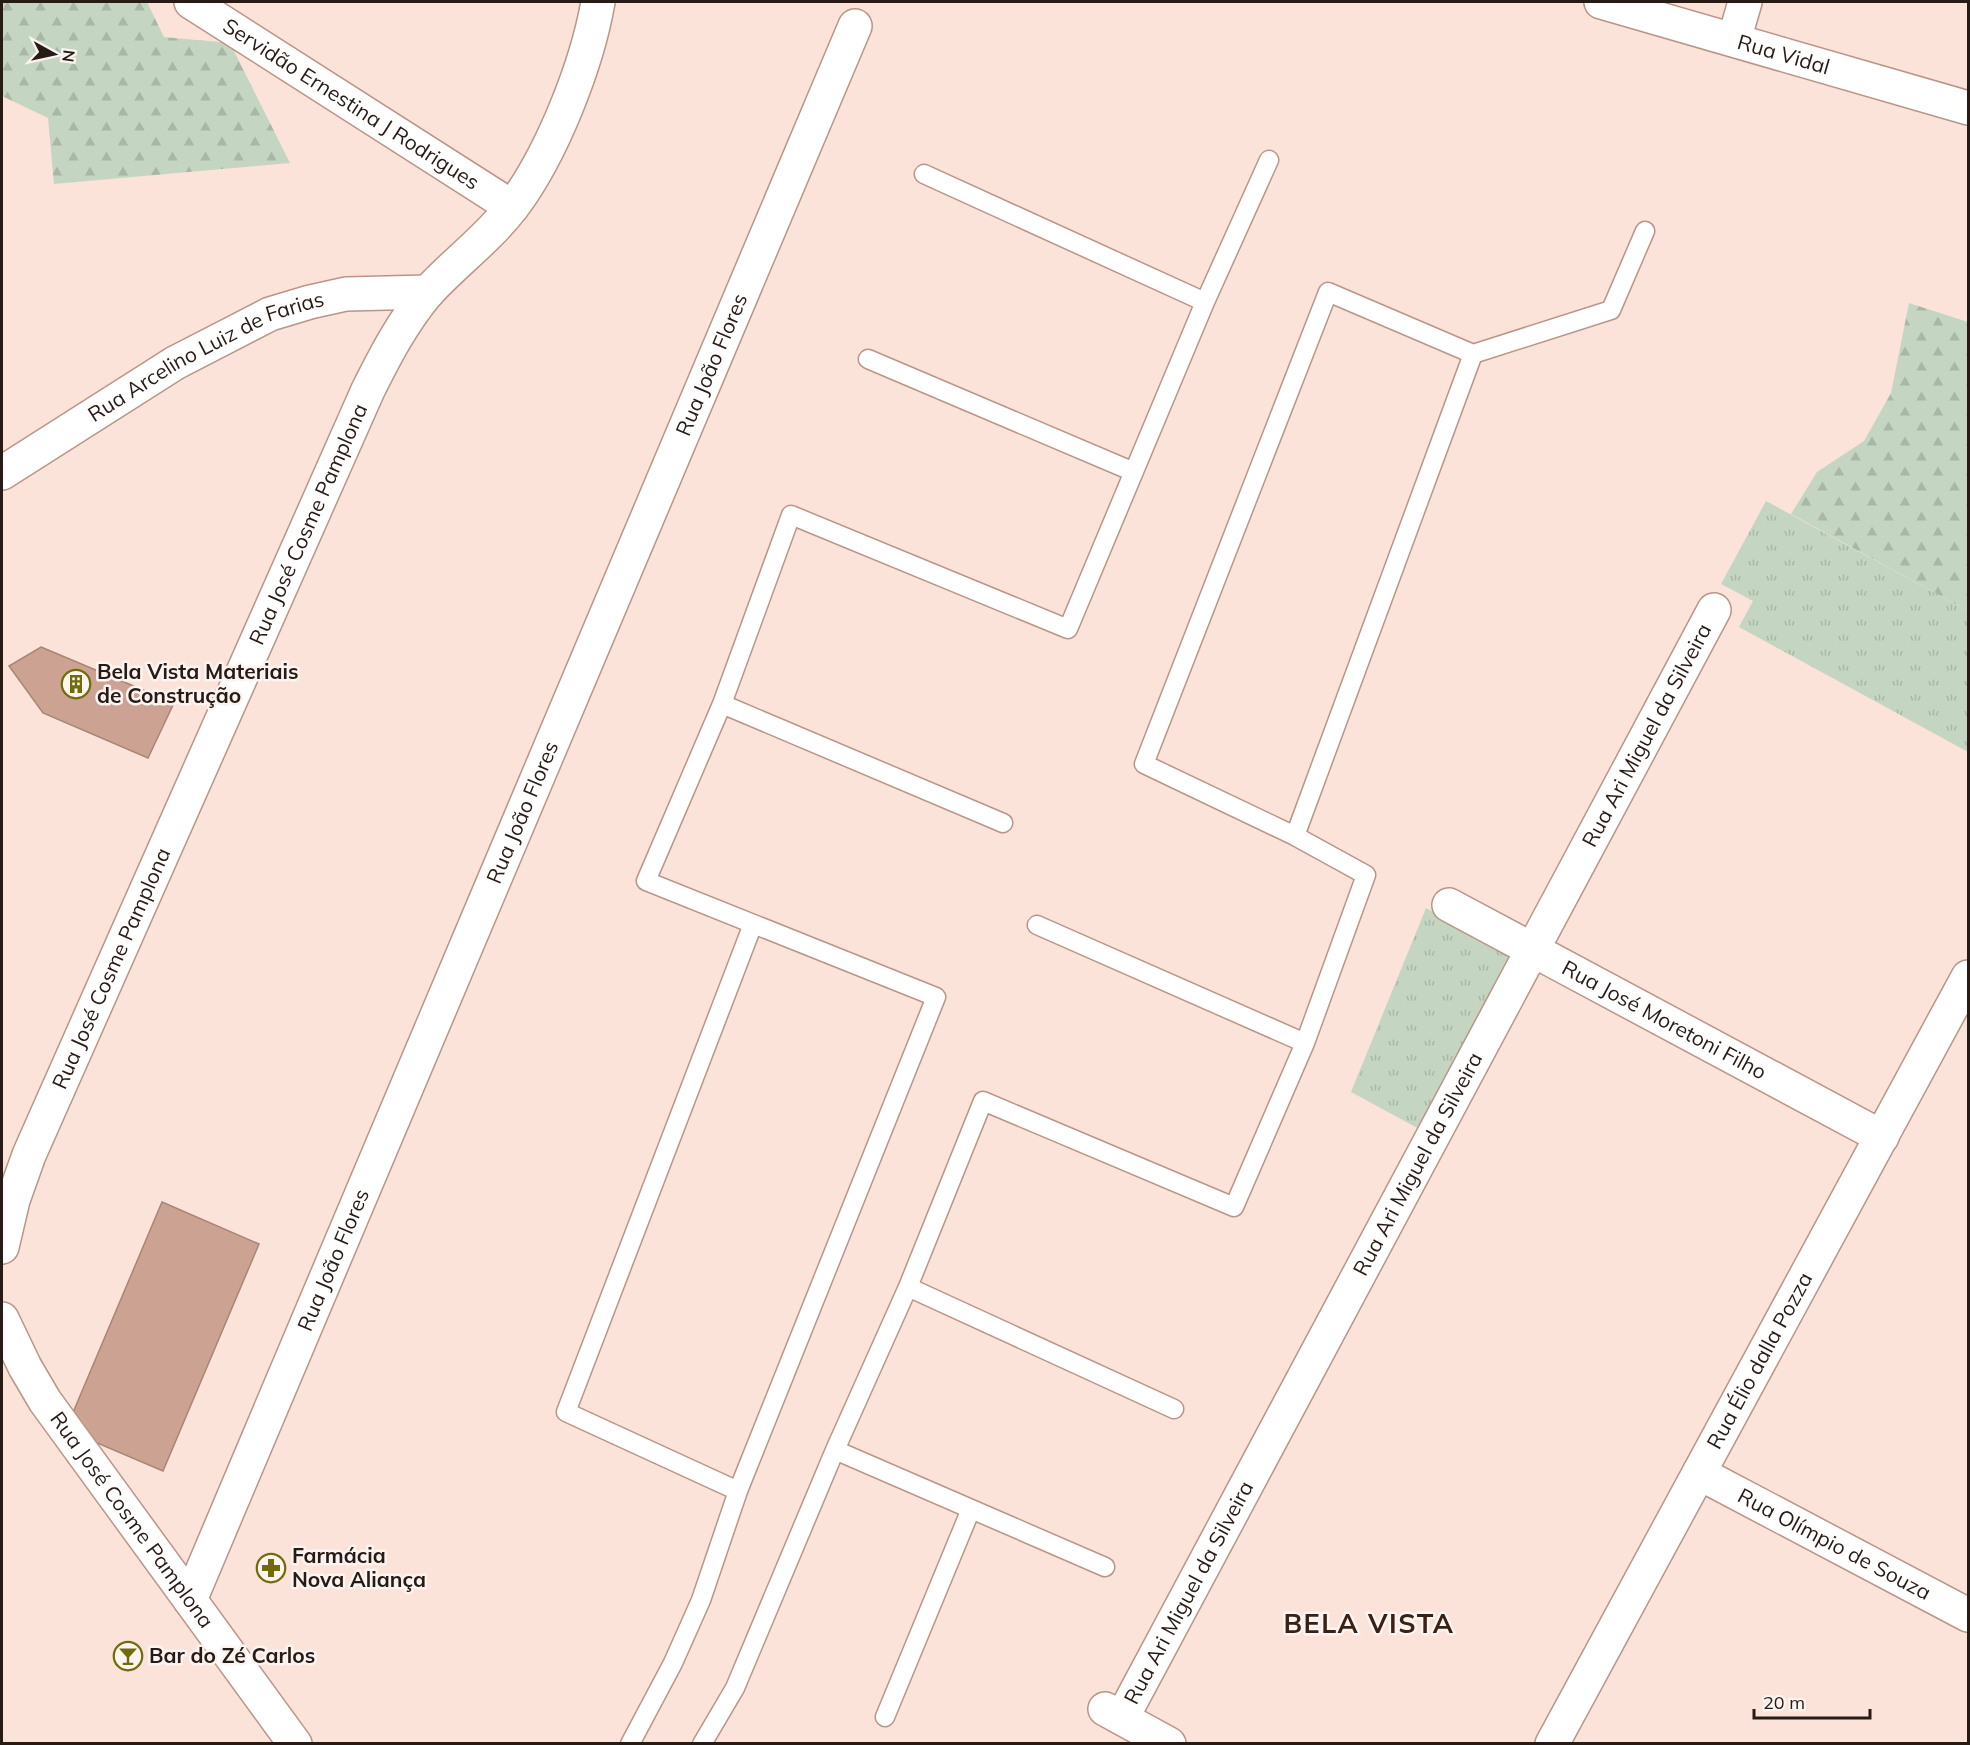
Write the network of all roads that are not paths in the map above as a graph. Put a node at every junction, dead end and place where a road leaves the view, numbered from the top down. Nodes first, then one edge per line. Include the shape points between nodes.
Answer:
1 (191, 2) edge
2 (598, 2) edge
3 (1601, 2) edge
4 (1745, 2) edge
5 (855, 26) dead end
6 (1734, 40) junction
7 (1968, 108) edge
8 (1269, 160) dead end
9 (924, 174) dead end
10 (512, 207) junction
11 (1645, 231) dead end
12 (428, 292) junction
13 (1205, 302) junction
14 (1473, 354) junction
15 (868, 359) dead end
16 (4, 467) edge
17 (1134, 472) junction
18 (1714, 610) dead end
19 (722, 704) junction
20 (1003, 823) dead end
21 (1294, 836) junction
22 (1449, 905) dead end
23 (753, 924) junction
24 (1037, 925) dead end
25 (1532, 949) junction
26 (1968, 977) edge
27 (1305, 1043) junction
28 (1882, 1137) junction
29 (2, 1247) edge
30 (908, 1287) junction
31 (2, 1319) edge
32 (1174, 1409) dead end
33 (835, 1450) junction
34 (1700, 1473) junction
35 (738, 1491) junction
36 (970, 1509) junction
37 (1105, 1567) dead end
38 (190, 1600) junction
39 (1968, 1615) edge
40 (885, 1717) dead end
41 (294, 1743) edge
42 (630, 1743) edge
43 (702, 1743) edge
44 (1169, 1743) edge
45 (1552, 1743) edge

1 - 10 street, Servidão Ernestina J Rodrigues
2 - 10 street, Rua José Cosme Pamplona via 557,128
3 - 6 street, Rua Vidal
4 - 6 street
5 - 38 street, Rua João Flores
6 - 7 street, Rua Vidal
8 - 13 lane
9 - 13 lane
10 - 12 street, Rua José Cosme Pamplona
11 - 14 lane via 1611,310
12 - 16 street, Rua Arcelino Luiz de Farias via 346,294 270,314 175,363
12 - 29 street, Rua José Cosme Pamplona via 392,342 368,390 29,1155
13 - 17 lane
14 - 21 lane
14 - 21 lane via 1328,292 1144,764
15 - 17 lane
17 - 19 lane via 1068,629 791,515
18 - 25 street, Rua Ari Miguel da Silveira
19 - 20 lane
19 - 23 lane via 645,881
21 - 27 lane via 1366,875
22 - 25 street, Rua José Moretoni Filho
23 - 35 lane via 566,1412
23 - 35 lane via 936,997
24 - 27 lane
25 - 28 street, Rua José Moretoni Filho
25 - 44 street, Rua Ari Miguel da Silveira via 1114,1713
26 - 28 street, Rua Élio dalla Pozza
27 - 30 lane via 1234,1207 983,1101
28 - 34 street, Rua Élio dalla Pozza
30 - 32 lane
30 - 33 lane
31 - 38 street, Rua José Cosme Pamplona via 45,1401
33 - 36 lane
33 - 43 lane via 735,1688
34 - 39 street, Rua Olímpio de Souza
34 - 45 street, Rua Élio dalla Pozza
35 - 42 lane via 701,1600
36 - 37 lane
36 - 40 lane
38 - 41 street, Rua José Cosme Pamplona

